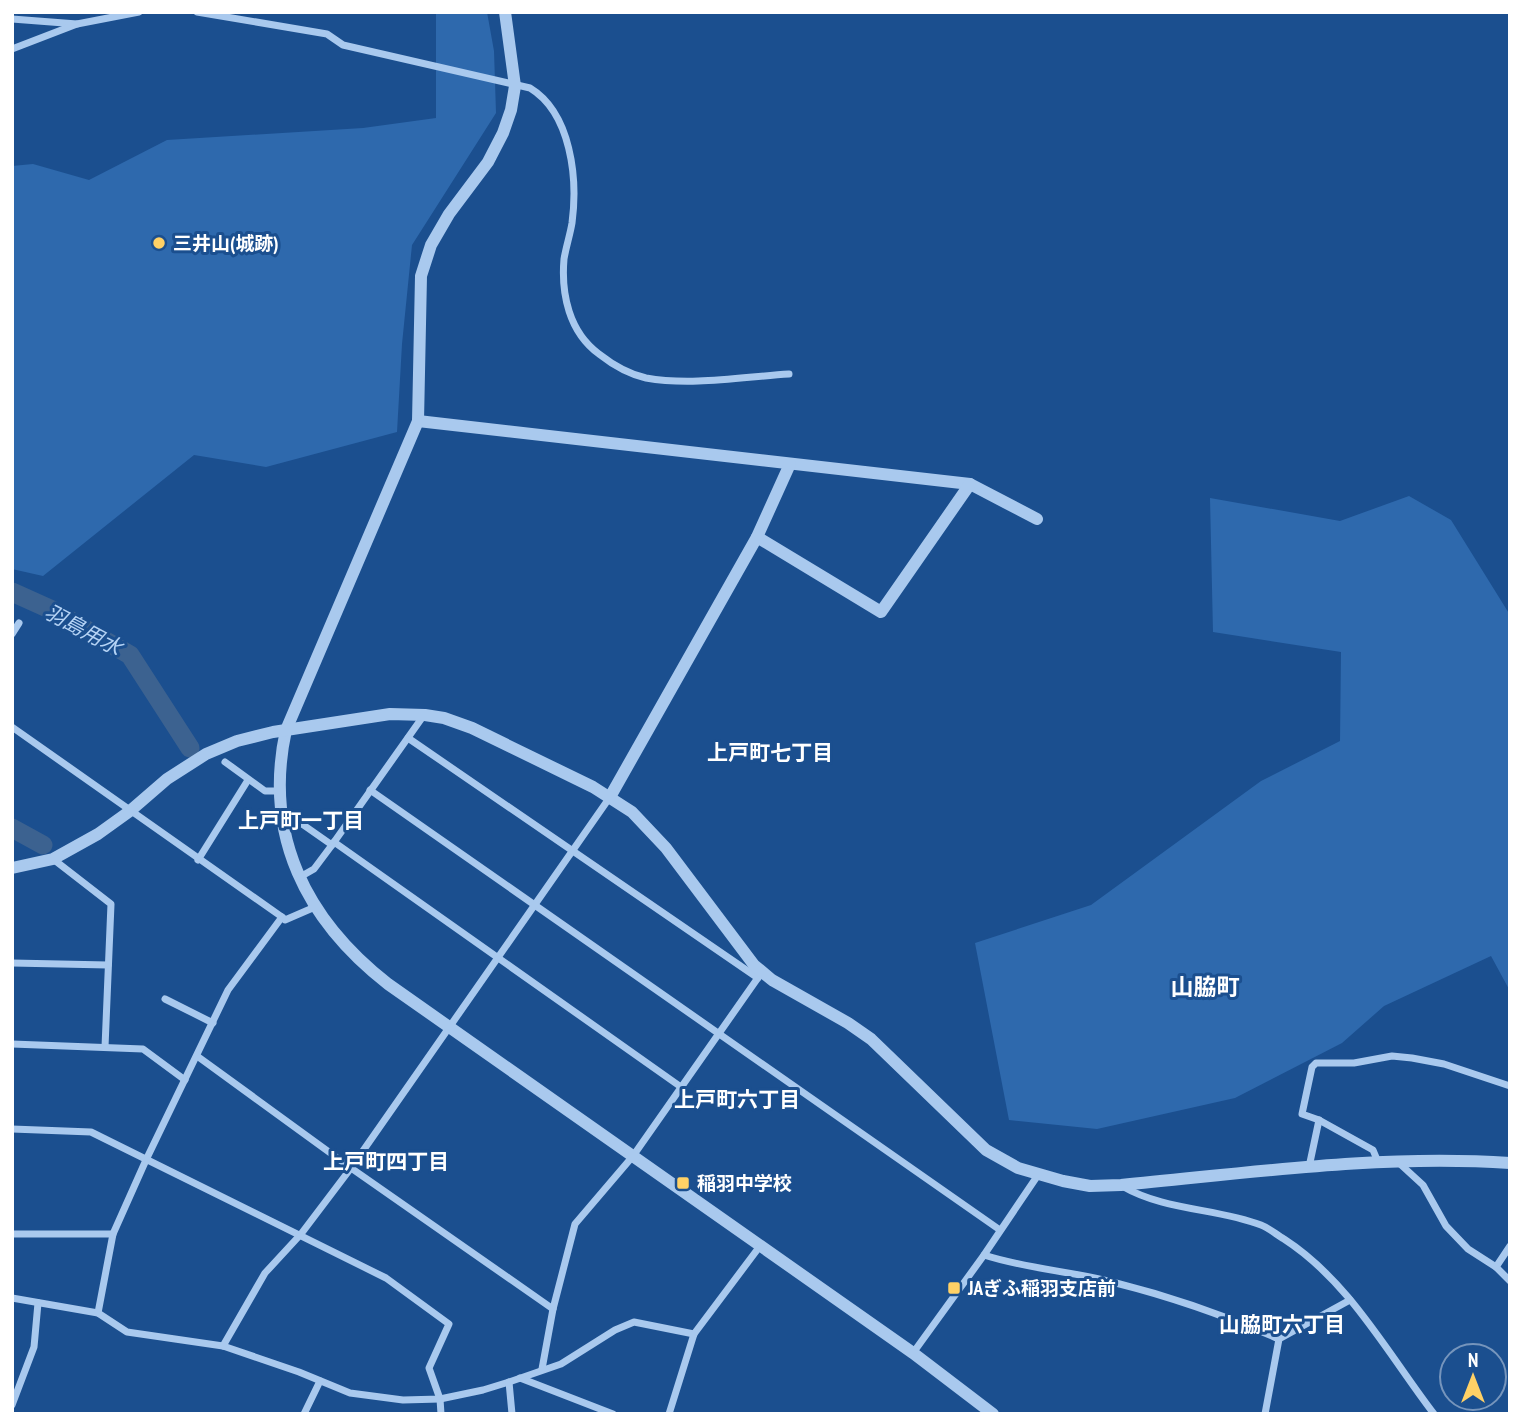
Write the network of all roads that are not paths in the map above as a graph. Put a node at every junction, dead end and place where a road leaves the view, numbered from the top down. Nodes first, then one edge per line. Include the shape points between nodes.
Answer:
1 (139, 12) edge
2 (197, 12) edge
3 (505, 12) edge
4 (12, 19) edge
5 (77, 24) junction
6 (12, 49) edge
7 (515, 86) junction
8 (789, 374) dead end
9 (418, 421) junction
10 (790, 464) junction
11 (970, 484) junction
12 (1037, 519) dead end
13 (757, 537) junction
14 (19, 623) dead end
15 (12, 634) edge
16 (425, 715) junction
17 (12, 727) edge
18 (286, 730) junction
19 (408, 738) junction
20 (225, 762) dead end
21 (248, 780) junction
22 (370, 790) junction
23 (281, 791) junction
24 (610, 797) junction
25 (130, 811) junction
26 (284, 827) junction
27 (333, 844) junction
28 (573, 851) junction
29 (53, 859) junction
30 (198, 860) junction
31 (12, 868) edge
32 (300, 877) junction
33 (536, 904) junction
34 (315, 906) junction
35 (282, 917) junction
36 (498, 958) junction
37 (12, 962) edge
38 (108, 965) junction
39 (760, 975) junction
40 (165, 999) dead end
41 (213, 1023) junction
42 (450, 1028) junction
43 (719, 1033) junction
44 (12, 1044) edge
45 (105, 1047) junction
46 (197, 1056) junction
47 (185, 1080) junction
48 (1510, 1086) edge
49 (681, 1087) junction
50 (1319, 1120) junction
51 (12, 1129) edge
52 (633, 1156) junction
53 (146, 1160) junction
54 (1397, 1161) junction
55 (1378, 1162) junction
56 (1510, 1163) edge
57 (1309, 1167) junction
58 (351, 1168) junction
59 (1038, 1175) junction
60 (1121, 1185) junction
61 (1000, 1230) junction
62 (12, 1234) edge
63 (113, 1234) junction
64 (301, 1234) junction
65 (760, 1246) junction
66 (1510, 1246) edge
67 (984, 1255) junction
68 (1496, 1267) junction
69 (1510, 1281) edge
70 (12, 1297) edge
71 (1350, 1300) junction
72 (38, 1303) junction
73 (554, 1310) junction
74 (98, 1313) junction
75 (694, 1334) junction
76 (1279, 1339) junction
77 (223, 1346) junction
78 (914, 1353) junction
79 (542, 1369) junction
80 (520, 1378) junction
81 (320, 1381) junction
82 (509, 1382) junction
83 (440, 1398) junction
84 (12, 1405) edge
85 (304, 1414) edge
86 (441, 1414) edge
87 (512, 1414) edge
88 (613, 1414) edge
89 (669, 1414) edge
90 (993, 1414) edge
91 (1265, 1414) edge
92 (1434, 1414) edge

1 - 5 street
2 - 7 street via 327,34 343,45
3 - 7 street
4 - 5 street
5 - 6 street
7 - 8 street via 542,95 556,113 567,143 573,195 564,296 578,331 592,349 612,364 647,378
7 - 9 street via 503,134 431,245 421,276
9 - 10 street
9 - 18 street
10 - 11 street
10 - 13 street
11 - 12 street
11 - 13 street via 881,612
13 - 24 street
14 - 15 street
16 - 18 street via 390,715
16 - 19 street
16 - 24 street via 472,728
17 - 25 street
18 - 23 street
18 - 25 street via 237,741 206,754
19 - 22 street
19 - 28 street
20 - 21 street
21 - 23 street via 265,791
21 - 30 street
22 - 27 street
22 - 33 street
23 - 26 street
24 - 28 street
24 - 39 street via 650,830
25 - 29 street
25 - 30 street
26 - 27 street via 302,824
26 - 32 street
27 - 32 street via 314,869
27 - 36 street
28 - 33 street
28 - 39 street
29 - 31 street
29 - 38 street via 111,904
30 - 35 street
32 - 34 street
33 - 36 street
33 - 43 street
34 - 35 street
34 - 42 street via 356,958
35 - 41 street via 228,990
36 - 42 street
36 - 49 street
37 - 38 street
38 - 45 street
39 - 43 street
39 - 59 street via 871,1039 986,1150
40 - 41 street
41 - 46 street
42 - 52 street
42 - 58 street
43 - 49 street
43 - 61 street
44 - 45 street
45 - 47 street via 143,1049
46 - 47 street
46 - 58 street
47 - 53 street
48 - 50 street via 1412,1058 1323,1062 1312,1067 1302,1114
49 - 52 street
50 - 55 street via 1373,1150
50 - 57 street
51 - 53 street via 91,1132
52 - 65 street
52 - 73 street via 575,1224
53 - 63 street
53 - 64 street
54 - 55 street
54 - 56 street
54 - 68 street via 1423,1185 1446,1226 1468,1249
55 - 57 street
57 - 60 street
58 - 64 street
58 - 73 street
59 - 60 street via 1090,1186
59 - 61 street
60 - 71 street via 1141,1197 1262,1226 1317,1265
61 - 67 street
62 - 63 street
63 - 74 street
64 - 77 street via 265,1273
64 - 83 street via 386,1278 449,1324 429,1368
65 - 75 street
65 - 78 street
66 - 68 street
67 - 76 street via 1013,1265 1115,1282
67 - 78 street
68 - 69 street
70 - 72 street
71 - 76 street
71 - 92 street
72 - 74 street
72 - 84 street via 34,1347
73 - 79 street
74 - 77 street via 127,1332
75 - 79 street via 634,1322 561,1364
75 - 89 street
76 - 91 street
77 - 81 street
78 - 90 street
79 - 80 street
80 - 82 street
80 - 88 street
81 - 83 street via 350,1393
81 - 85 street
82 - 83 street
82 - 87 street
83 - 86 street

